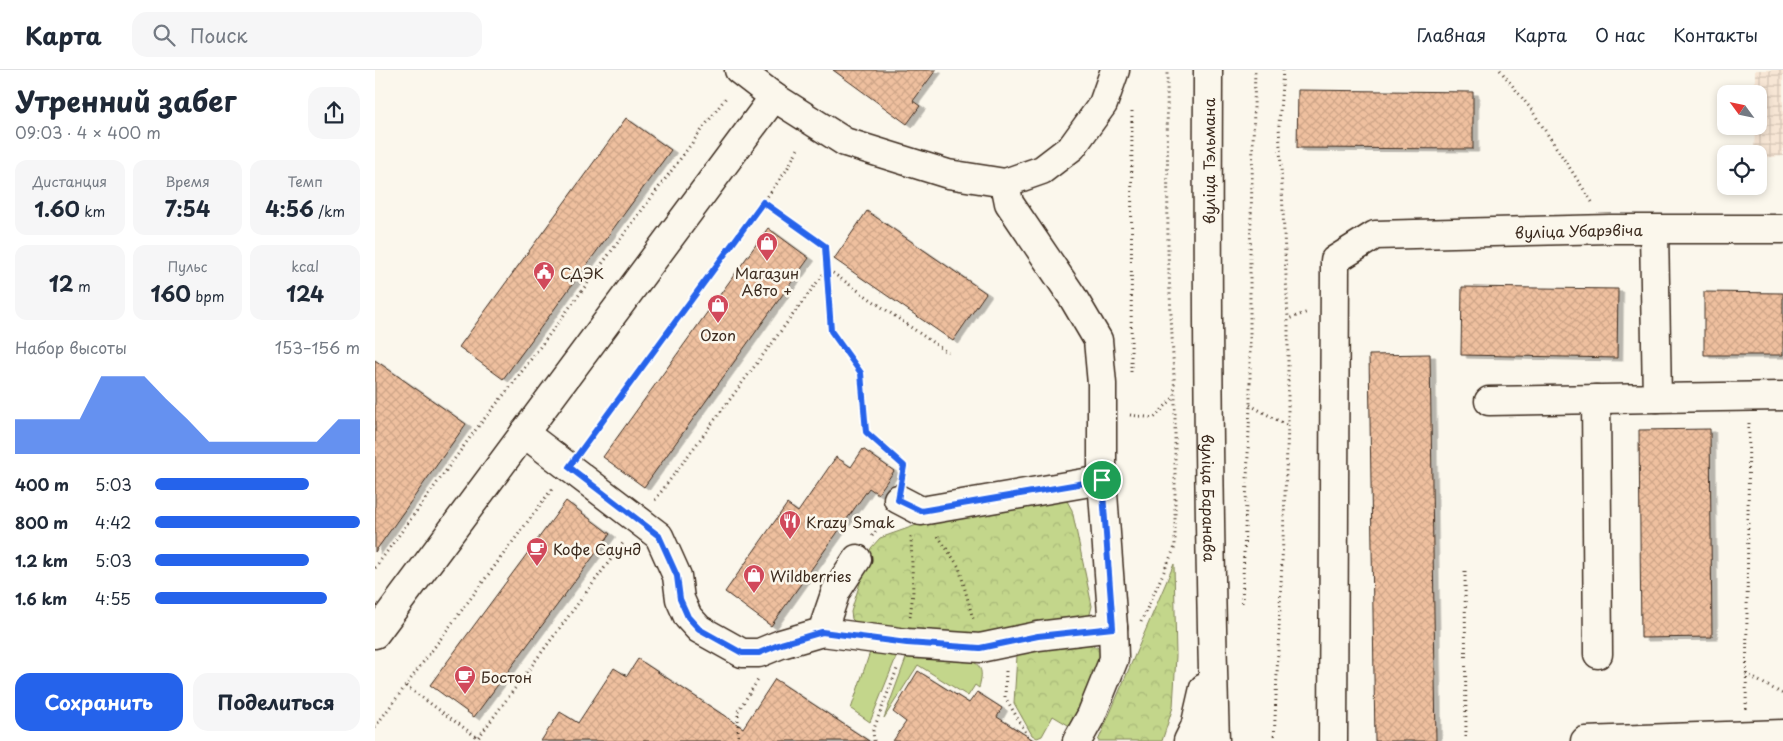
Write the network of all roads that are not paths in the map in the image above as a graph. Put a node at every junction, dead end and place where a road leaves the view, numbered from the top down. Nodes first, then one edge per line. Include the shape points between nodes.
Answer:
1 (1115, 70) edge
2 (1208, 70) edge
3 (741, 72) edge
4 (774, 97) junction
5 (1005, 183) junction
6 (1783, 229) edge
7 (1654, 230) junction
8 (1207, 253) joint
9 (1783, 396) edge
10 (1657, 398) junction
11 (1597, 399) junction
12 (1489, 401) dead end
13 (524, 433) junction
14 (1102, 480) junction
15 (909, 505) road end
16 (857, 559) road end
17 (1126, 628) junction
18 (822, 632) junction
19 (375, 634) edge
20 (1212, 652) junction
21 (1598, 654) dead end
22 (1783, 734) edge
23 (1665, 739) edge
24 (1077, 741) edge
25 (1188, 741) edge
26 (1215, 741) edge
27 (1333, 741) edge
28 (1585, 741) edge

1 - 5 street via 1103,104 1072,147 1042,170
2 - 8 street, вуліца Тэльмана
3 - 4 street
4 - 5 street via 845,142 948,174
4 - 13 street
5 - 14 street via 1009,203 1098,340 1102,384
6 - 7 street, вуліца Убарэвіча
7 - 10 street
7 - 27 street, вуліца Убарэвіча via 1375,235 1335,260
8 - 20 street, вуліца Баранава
9 - 10 street
10 - 11 street
11 - 12 street
11 - 21 street
13 - 18 street via 659,536 677,576 680,599 688,617 699,629 742,653 759,653
13 - 19 street
14 - 15 street
14 - 17 street
16 - 18 street via 836,591
17 - 18 street via 1038,636 980,648
17 - 24 street via 1091,716
20 - 25 street via 1195,727
20 - 26 street, вуліца Баранава
22 - 23 street
23 - 28 street

